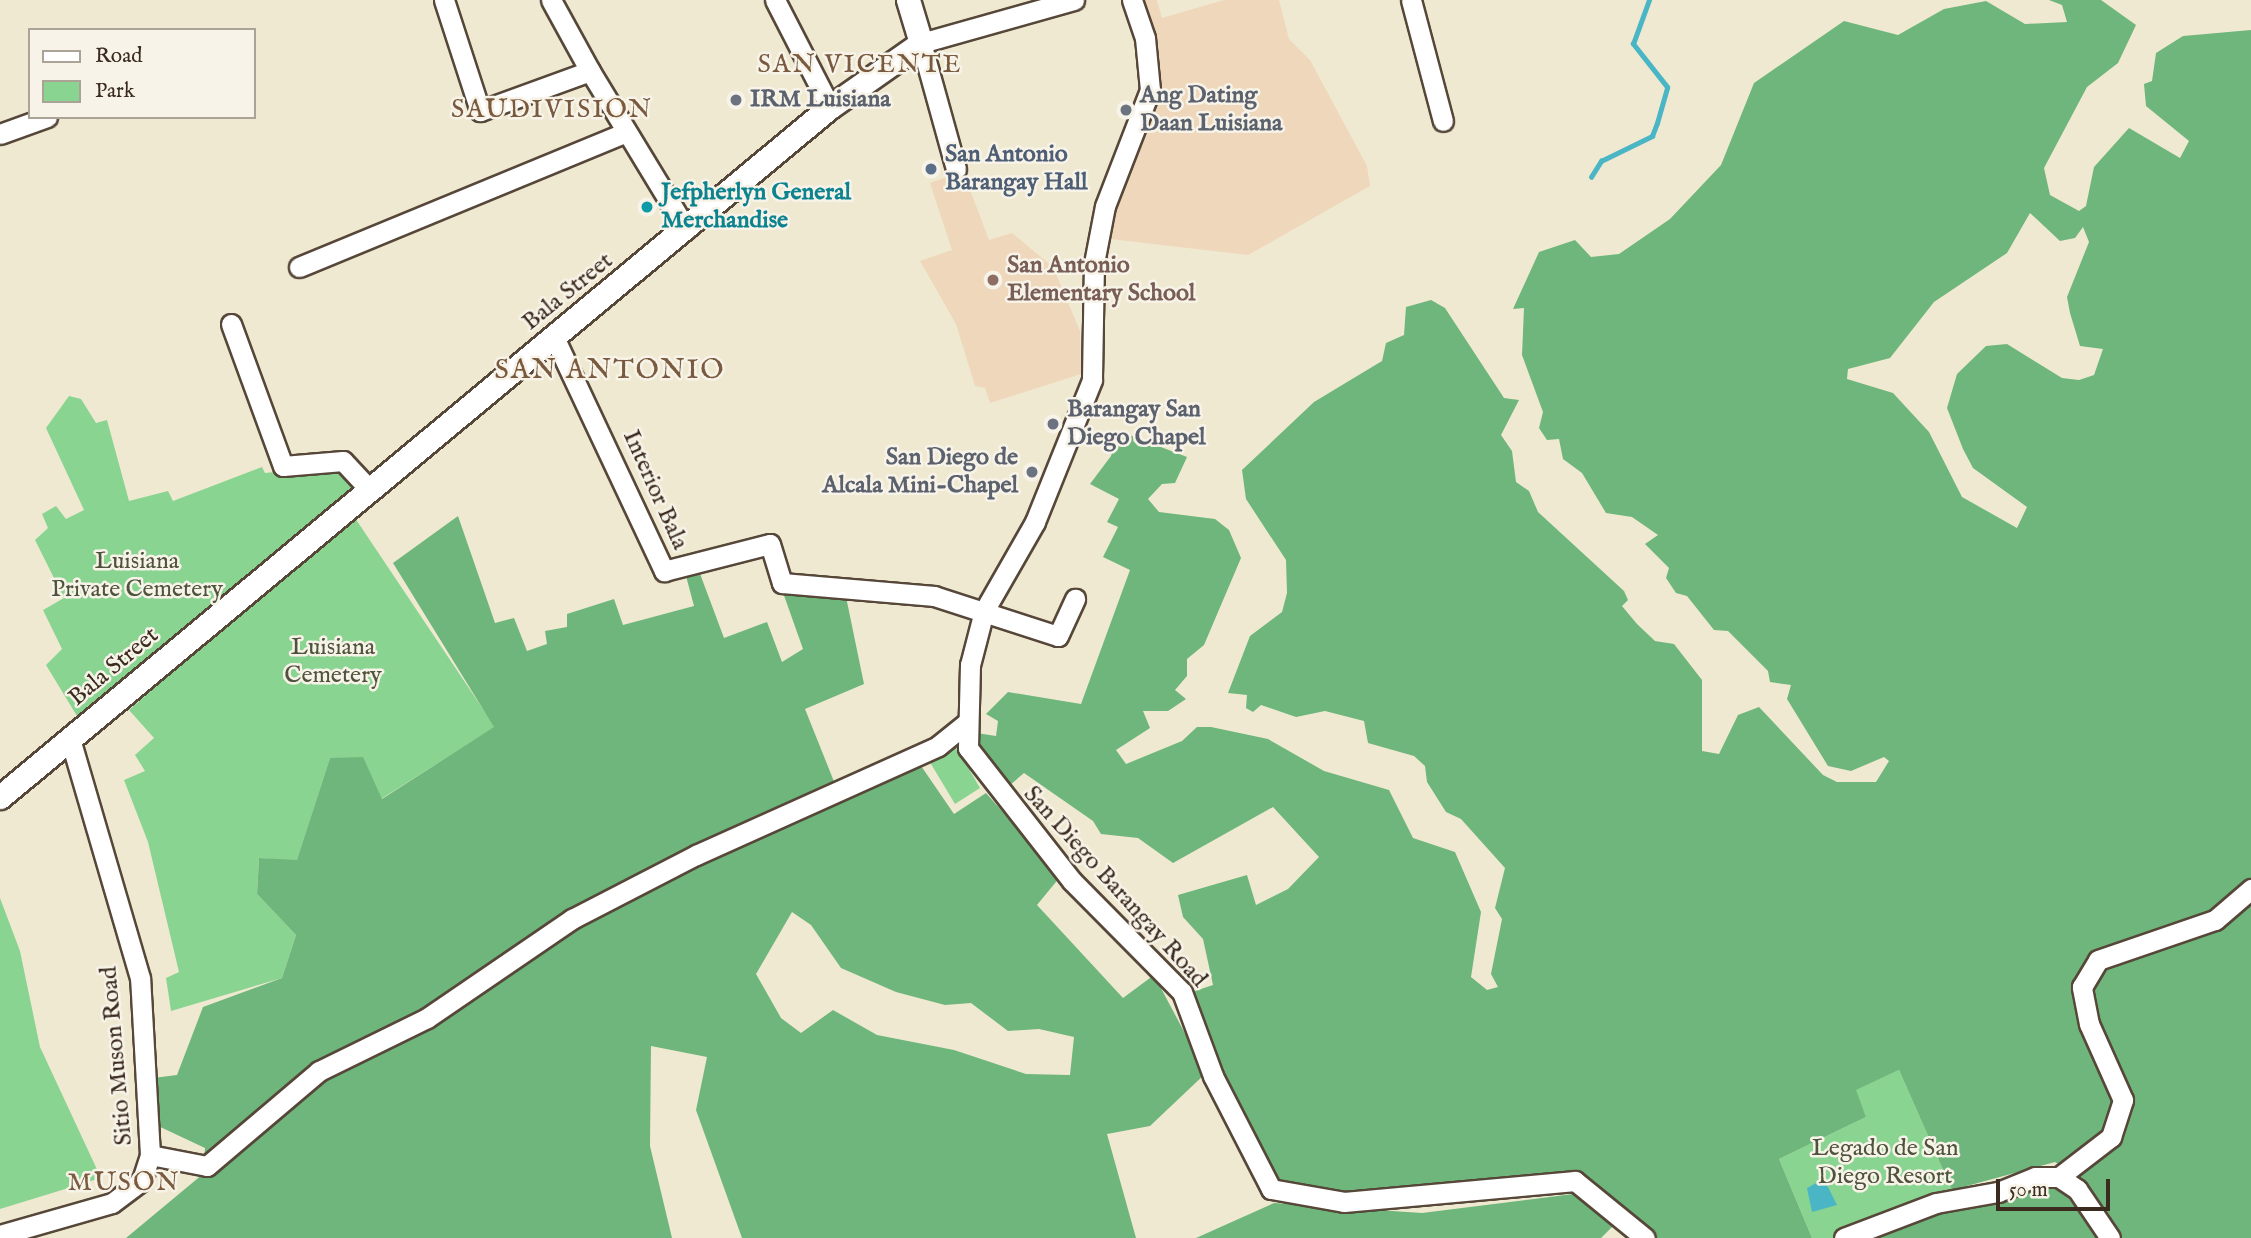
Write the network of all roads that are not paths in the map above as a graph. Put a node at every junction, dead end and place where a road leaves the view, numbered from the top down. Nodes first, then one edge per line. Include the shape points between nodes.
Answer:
1 (444, 0) edge
2 (551, 0) edge
3 (775, 0) edge
4 (908, 0) edge
5 (1074, 0) edge
6 (1132, 0) edge
7 (1411, 0) edge
8 (920, 43) junction
9 (590, 71) junction
10 (830, 107) junction
11 (41, 119) edge
12 (1443, 121) dead end
13 (626, 132) junction
14 (0, 134) edge
15 (956, 169) dead end
16 (686, 229) junction
17 (299, 267) dead end
18 (231, 324) dead end
19 (554, 337) junction
20 (371, 491) junction
21 (1075, 599) dead end
22 (984, 611) junction
23 (966, 723) junction
24 (70, 738) junction
25 (0, 797) edge
26 (2251, 889) edge
27 (150, 1155) junction
28 (2059, 1177) junction
29 (0, 1235) edge
30 (1645, 1238) edge
31 (1844, 1238) edge
32 (2110, 1238) edge

1 - 9 street via 480,111
2 - 9 street
3 - 10 street
4 - 8 main road
5 - 8 street, Bala Street
6 - 22 street, San Diego Barangay Road via 1145,38 1150,90 1098,240 1092,380 1035,522
7 - 12 street
8 - 10 main road, Bala Street
8 - 15 street
9 - 13 street
10 - 16 main road, Bala Street
11 - 14 street
13 - 16 street
13 - 17 street
16 - 19 main road, Bala Street
18 - 20 street via 283,466 343,461
19 - 20 main road, Bala Street
19 - 22 street, Interior Bala via 664,571 769,544 782,583 934,596
20 - 24 main road, Bala Street
21 - 22 street via 1058,636
22 - 23 street, San Diego Barangay Road via 970,665
23 - 27 street via 938,746 696,855 572,919 427,1018 319,1071 207,1166
23 - 30 street, San Diego Barangay Road via 968,748 1010,808 1182,992 1213,1076 1271,1189 1344,1202 1575,1181
24 - 25 main road, Bala Street
24 - 27 street, Sitio Muson Road via 140,978
26 - 28 street via 2215,920 2098,960 2082,987 2089,1024 2123,1100 2111,1137
27 - 29 street, Sitio Muson Road via 142,1180 112,1203
28 - 31 street via 2035,1177 1998,1192 1936,1203
28 - 32 street via 2077,1189

